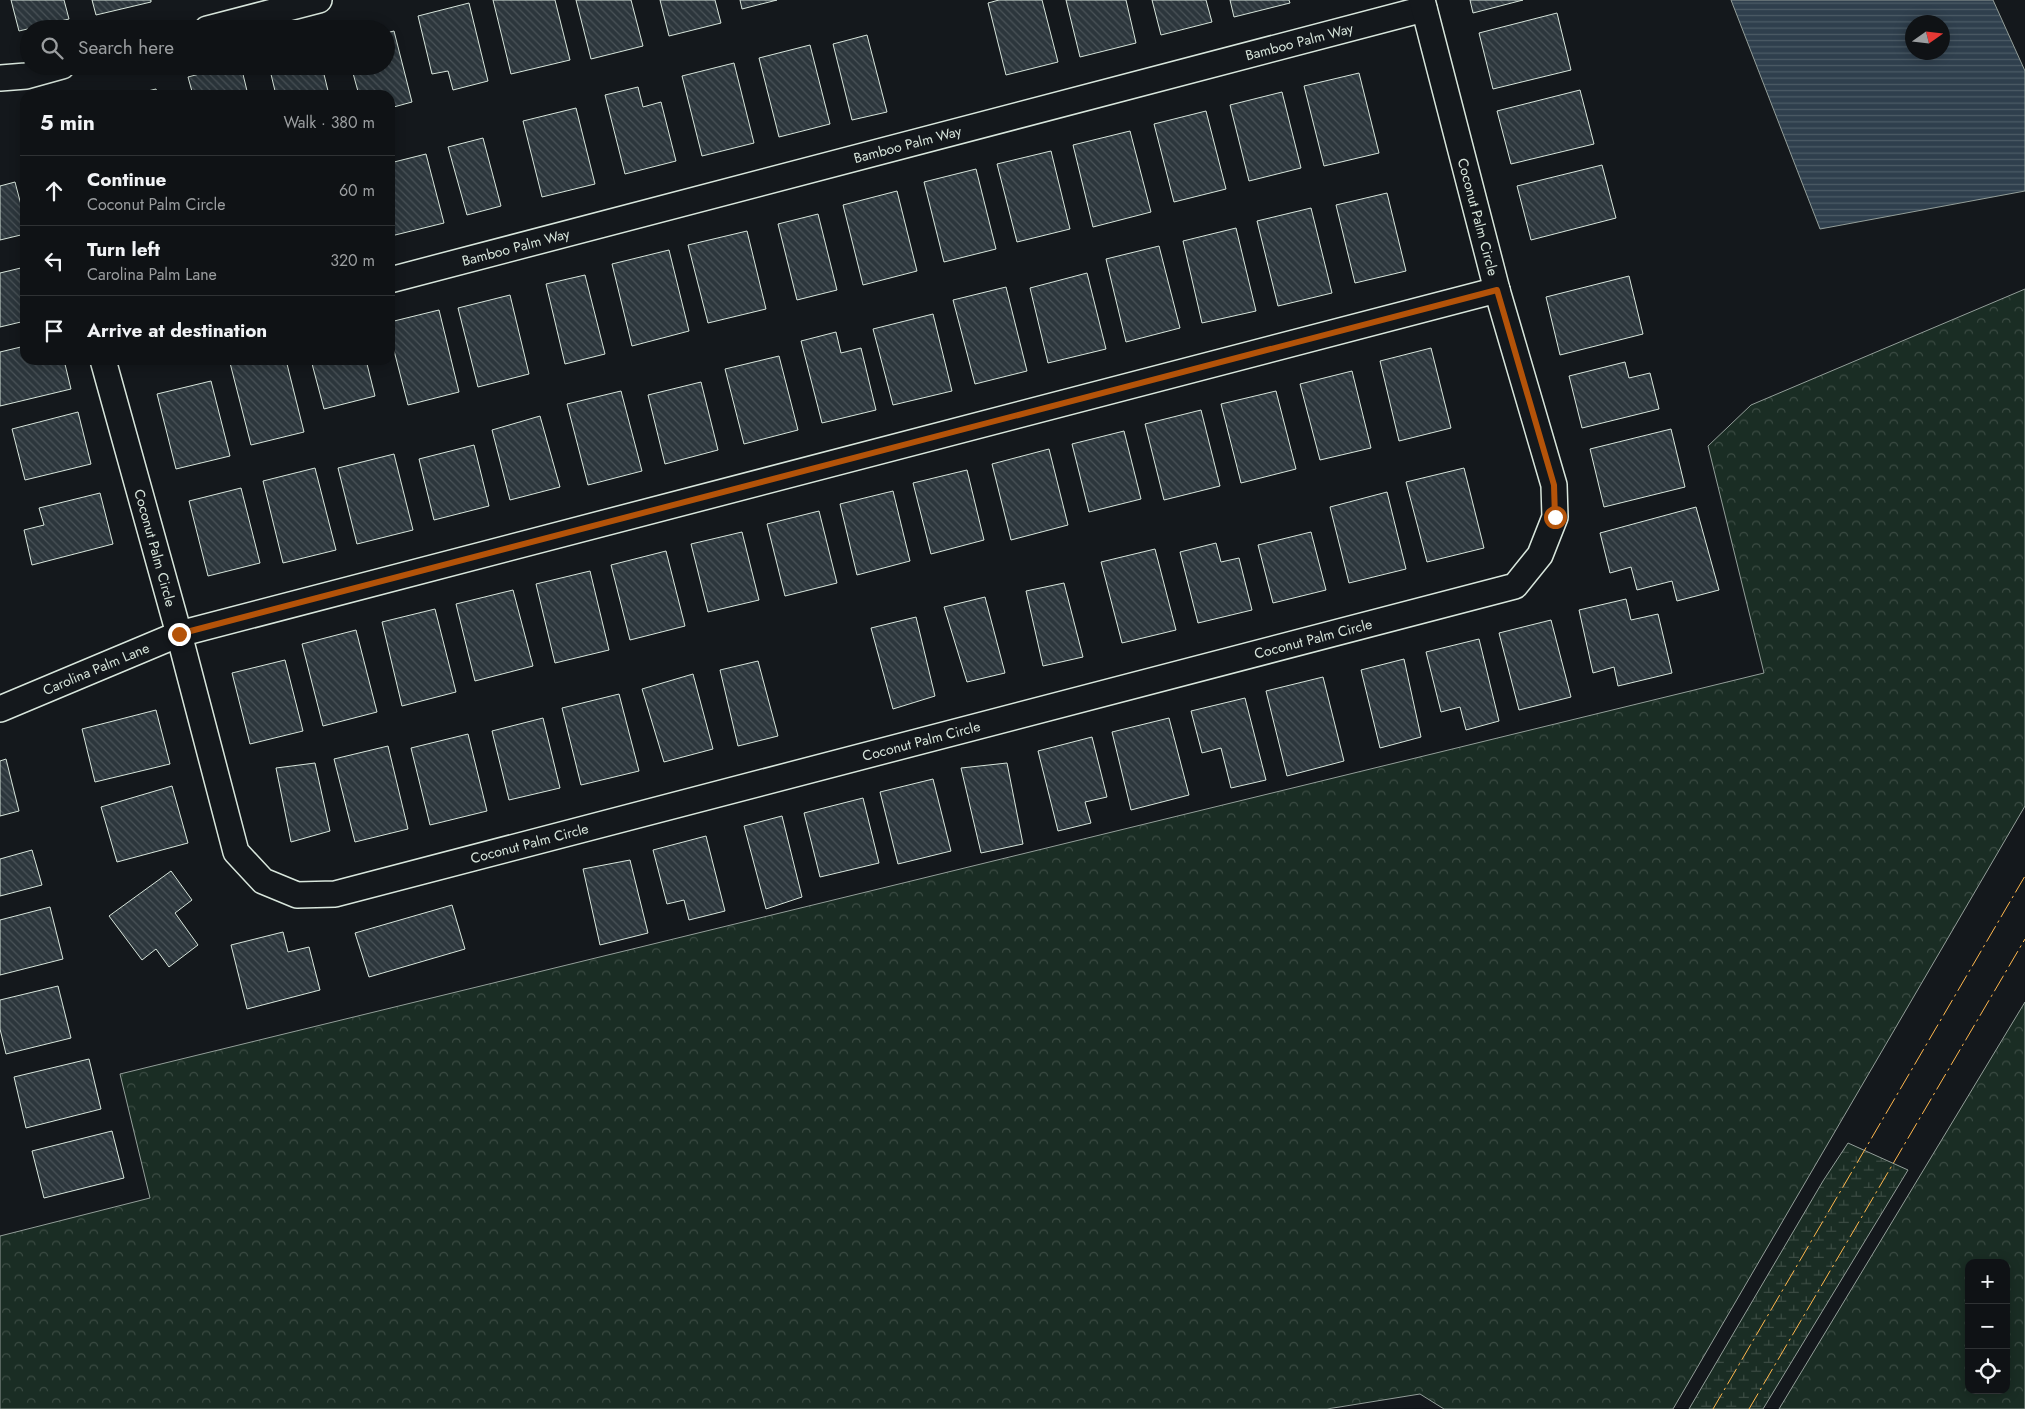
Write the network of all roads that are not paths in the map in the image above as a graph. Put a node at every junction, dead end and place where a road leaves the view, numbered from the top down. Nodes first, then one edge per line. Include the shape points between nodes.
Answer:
1 (319, 0) edge
2 (1423, 5) edge
3 (242, 20) edge
4 (46, 75) edge
5 (0, 78) edge
6 (29, 85) edge
7 (395, 279) edge
8 (1497, 290) junction
9 (104, 365) edge
10 (179, 634) junction
11 (0, 709) edge

1 - 3 street
2 - 7 street, Bamboo Palm Way
2 - 8 street, Coconut Palm Circle
4 - 6 street
5 - 6 street
8 - 10 street, Carolina Palm Lane
8 - 10 street, Coconut Palm Circle via 1554,485 1555,517 1540,555 1514,586 335,894 297,895 262,880 236,852
9 - 10 street, Coconut Palm Circle
10 - 11 street, Carolina Palm Lane

